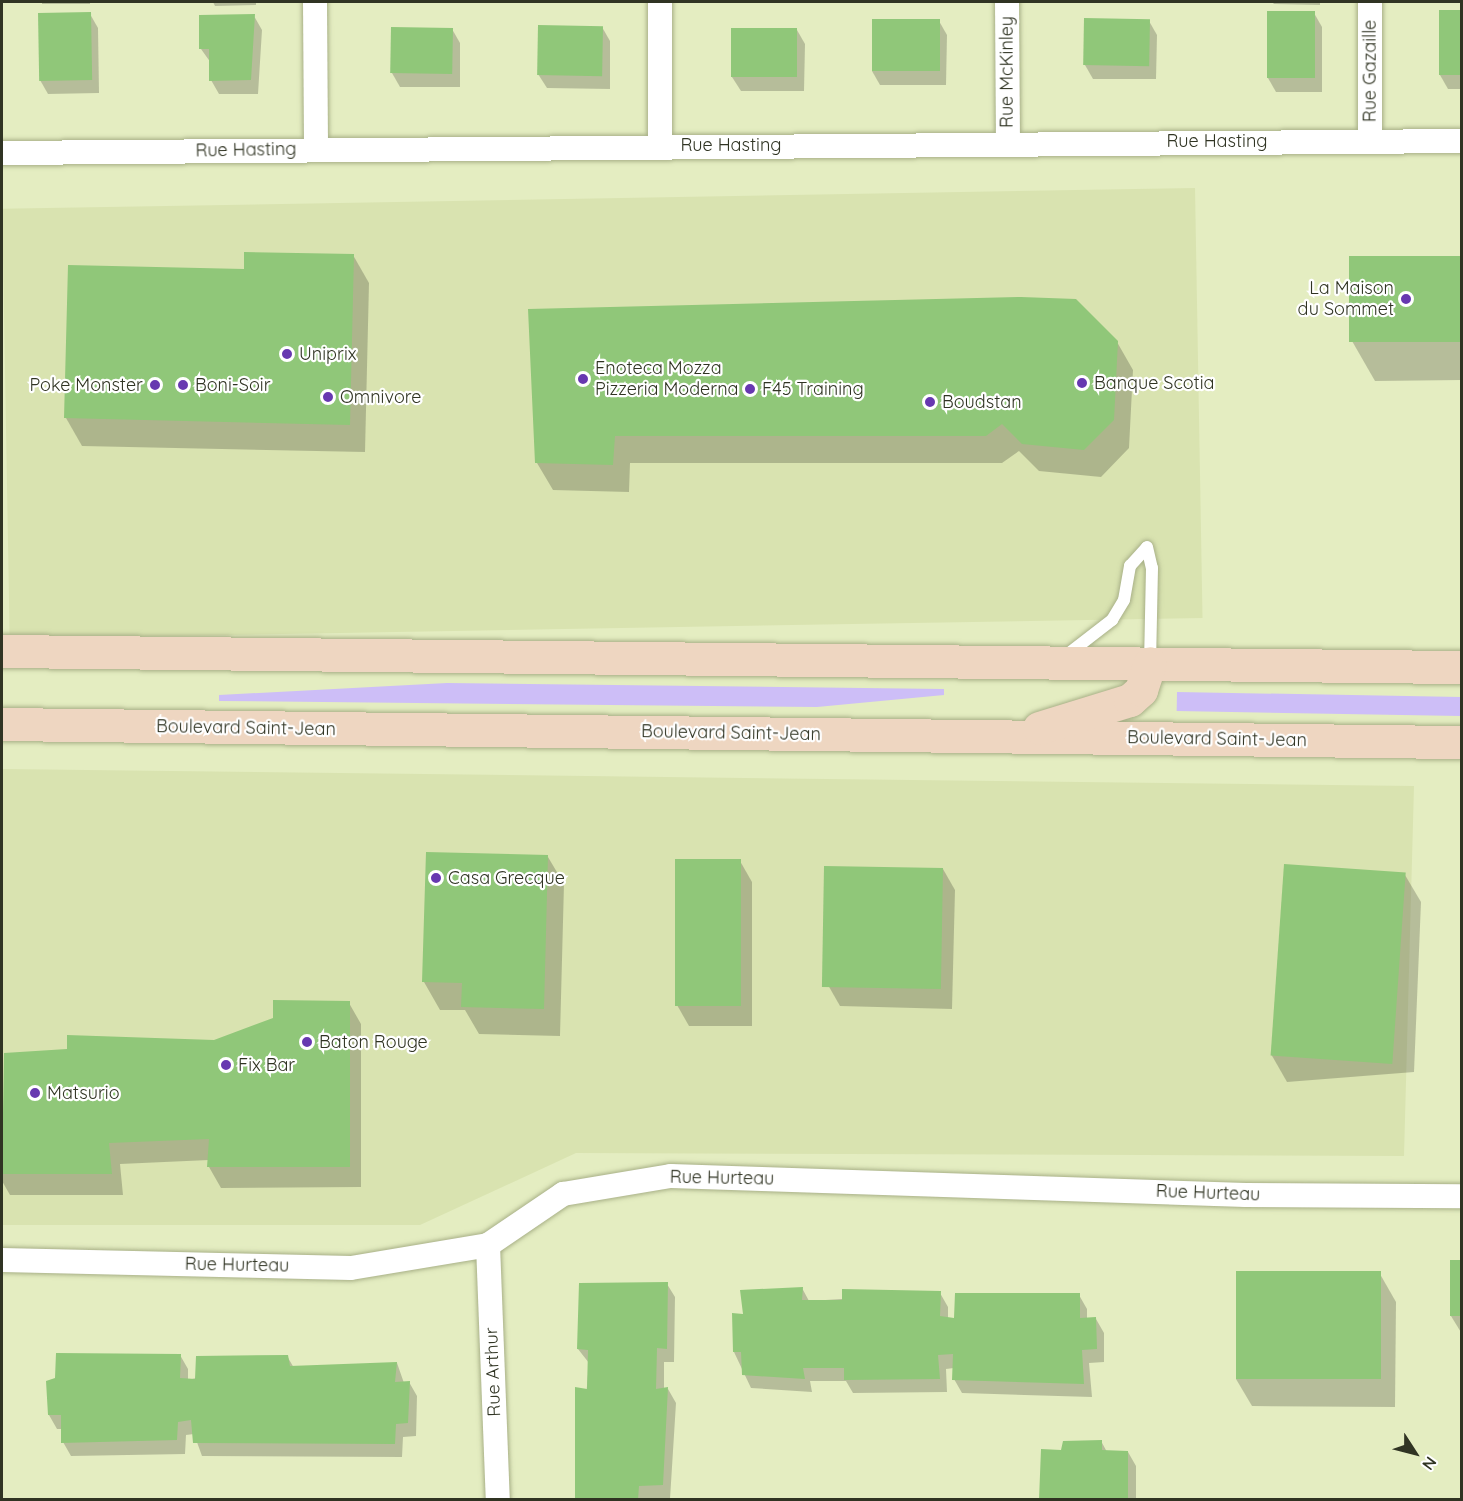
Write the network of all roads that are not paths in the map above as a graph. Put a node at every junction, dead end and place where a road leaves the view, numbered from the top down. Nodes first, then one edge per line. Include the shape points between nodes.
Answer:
1 (315, 2) edge
2 (660, 2) edge
3 (1007, 2) edge
4 (1370, 2) edge
5 (1370, 141) junction
6 (1461, 141) edge
7 (1008, 142) junction
8 (660, 145) junction
9 (316, 150) junction
10 (2, 153) edge
11 (2, 651) edge
12 (1047, 662) junction
13 (1150, 663) junction
14 (1461, 667) edge
15 (2, 724) edge
16 (1011, 736) junction
17 (1461, 742) edge
18 (1461, 1196) edge
19 (488, 1245) junction
20 (2, 1260) edge
21 (498, 1500) edge

1 - 9 street
2 - 8 street
3 - 7 street, Rue McKinley
4 - 5 street, Rue Gazaille
5 - 6 street, Rue Hasting
5 - 7 street, Rue Hasting
7 - 8 street, Rue Hasting
8 - 9 street, Rue Hasting
9 - 10 street, Rue Hasting
11 - 12 main road
12 - 13 main road
12 - 13 lane via 1082,647 1112,620 1124,600 1130,566 1147,547 1152,568
13 - 14 main road
13 - 16 main road via 1141,690 1130,700
15 - 16 main road, Boulevard Saint-Jean
16 - 17 main road, Boulevard Saint-Jean
18 - 19 street, Rue Hurteau via 1234,1194 671,1176 575,1189
19 - 20 street, Rue Hurteau via 351,1268
19 - 21 street, Rue Arthur

